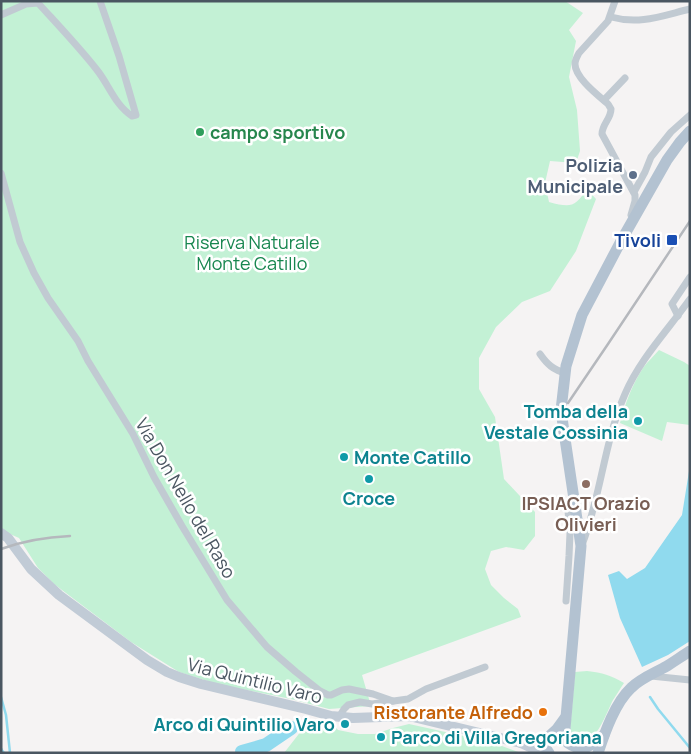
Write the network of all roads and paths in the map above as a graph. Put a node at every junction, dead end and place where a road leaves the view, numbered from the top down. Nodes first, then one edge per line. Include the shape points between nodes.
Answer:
1 (100, 1) edge
2 (615, 1) edge
3 (690, 9) edge
4 (1, 15) edge
5 (611, 17) junction
6 (625, 78) dead end
7 (604, 100) junction
8 (690, 115) edge
9 (690, 132) edge
10 (1, 173) edge
11 (634, 192) junction
12 (621, 241) junction
13 (690, 277) edge
14 (690, 299) edge
15 (678, 316) junction
16 (540, 354) dead end
17 (566, 373) junction
18 (575, 503) junction
19 (1, 528) edge
20 (4, 535) edge
21 (582, 546) junction
22 (566, 601) dead end
23 (690, 651) edge
24 (485, 667) dead end
25 (648, 676) junction
26 (690, 680) edge
27 (393, 701) junction
28 (340, 717) junction
29 (566, 717) junction
30 (604, 735) junction
31 (546, 738) junction
32 (521, 743) junction
33 (568, 743) junction
34 (584, 751) edge
35 (548, 753) edge
36 (598, 753) edge

1 - 4 street via 136,115 125,111 98,71 38,3 26,4
2 - 5 street
3 - 5 street via 645,20
5 - 7 street via 581,50 575,62 580,76
6 - 7 street
7 - 11 street via 611,113 602,134
8 - 11 street via 651,157
9 - 12 main road via 666,160
10 - 27 street, Via Don Nello del Raso via 20,242 34,273 133,434 154,477 227,600 267,647 320,691 331,695 349,689
11 - 12 street via 635,205
12 - 17 main road via 582,315
13 - 15 street via 672,304
14 - 15 street
15 - 21 street via 637,369 624,395
16 - 17 street via 552,368
17 - 18 main road via 561,410
18 - 21 main road
18 - 22 street via 568,511
19 - 20 street
20 - 28 main road, Via Quintilio Varo via 52,590 167,672 201,684
21 - 29 main road
23 - 25 main road
24 - 27 street via 408,699
25 - 26 street
25 - 30 main road via 624,696
27 - 28 street via 348,704
28 - 32 main road, Via Quintilio Varo via 410,716
29 - 31 main road
29 - 33 main road via 564,729
30 - 34 main road
30 - 36 main road
31 - 32 main road
31 - 33 main road via 559,737
31 - 35 main road via 544,744
32 - 35 main road, Via Quintilio Varo
33 - 34 main road

